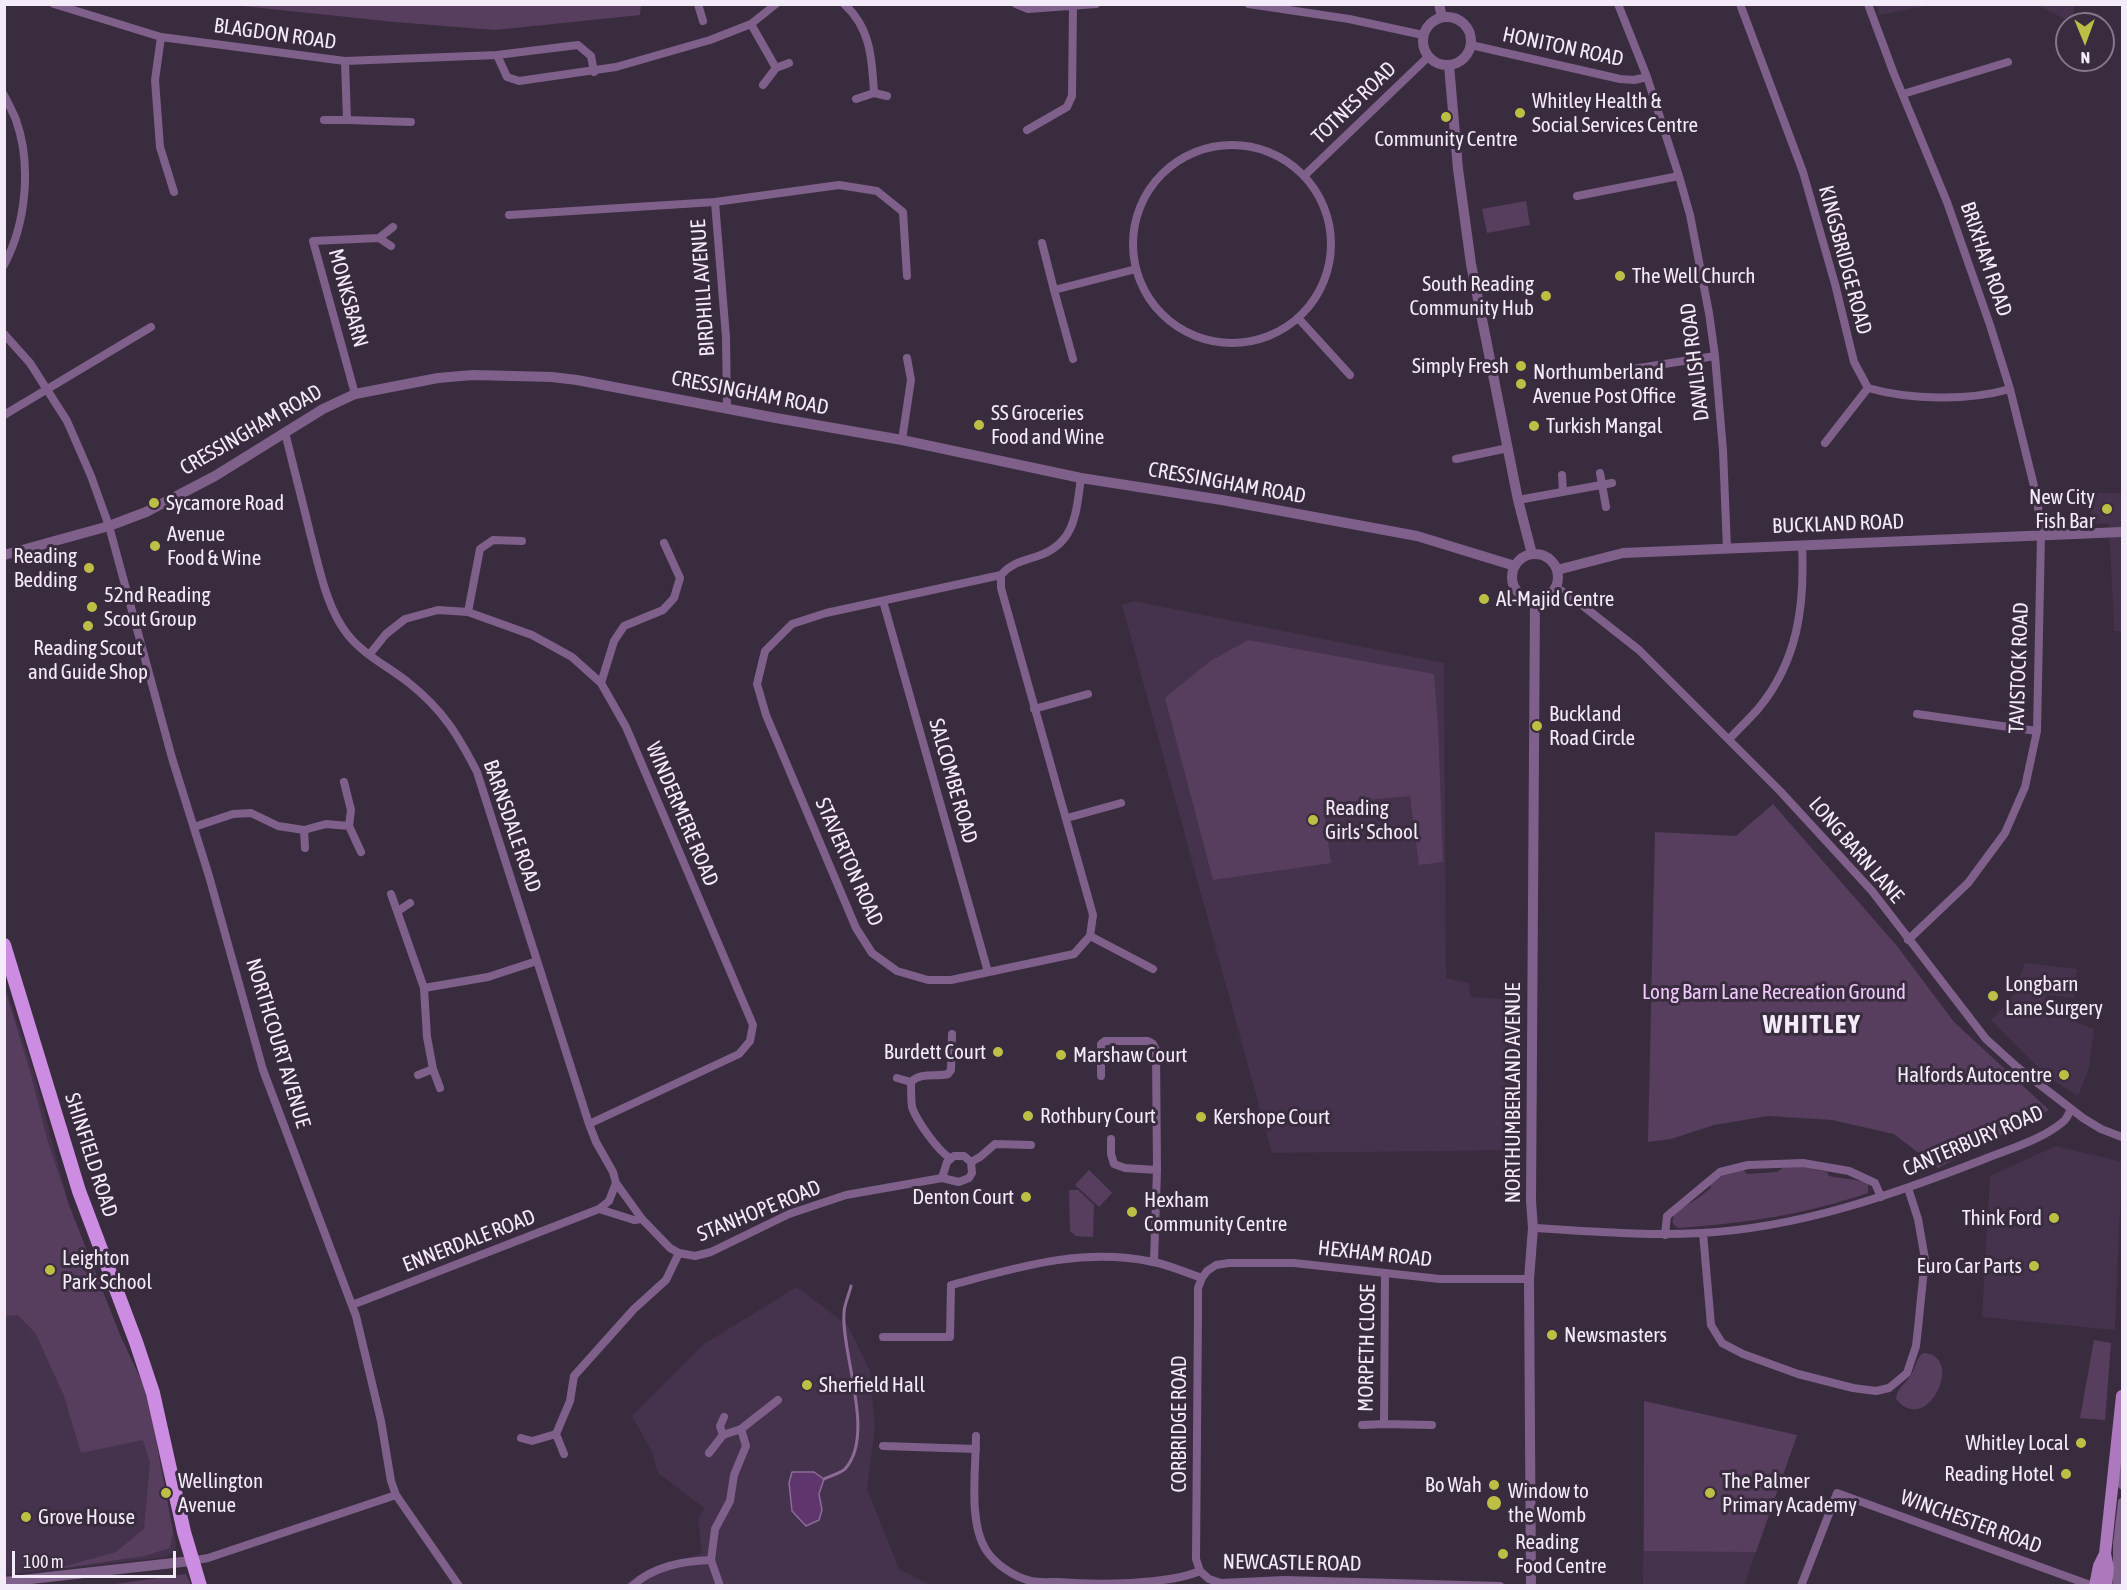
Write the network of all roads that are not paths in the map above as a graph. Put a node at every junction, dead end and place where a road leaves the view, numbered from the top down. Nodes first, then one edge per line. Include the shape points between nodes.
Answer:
1 (54, 4) edge
2 (698, 4) edge
3 (776, 4) edge
4 (844, 4) edge
5 (1016, 4) edge
6 (1096, 4) edge
7 (1249, 4) edge
8 (1439, 4) edge
9 (1618, 4) edge
10 (1740, 4) edge
11 (1868, 4) edge
12 (1073, 6) edge
13 (68, 7) edge
14 (1294, 7) edge
15 (1442, 17) junction
16 (703, 21) dead end
17 (751, 24) junction
18 (1423, 35) junction
19 (161, 37) junction
20 (1471, 45) junction
21 (497, 55) junction
22 (1428, 57) junction
23 (345, 62) junction
24 (2008, 62) dead end
25 (789, 63) dead end
26 (1449, 65) junction
27 (776, 68) junction
28 (594, 72) junction
29 (1647, 77) junction
30 (763, 85) dead end
31 (874, 93) junction
32 (1903, 94) junction
33 (4, 95) edge
34 (887, 96) dead end
35 (856, 99) dead end
36 (324, 120) dead end
37 (347, 120) junction
38 (411, 122) dead end
39 (1027, 130) dead end
40 (1305, 176) junction
41 (1679, 176) junction
42 (174, 192) dead end
43 (1577, 196) dead end
44 (715, 202) junction
45 (509, 215) dead end
46 (393, 227) dead end
47 (379, 238) junction
48 (1042, 243) dead end
49 (391, 246) dead end
50 (4, 265) edge
51 (1136, 269) junction
52 (907, 276) dead end
53 (1054, 290) junction
54 (1299, 319) junction
55 (151, 327) dead end
56 (4, 334) edge
57 (1715, 356) junction
58 (907, 358) dead end
59 (1073, 359) dead end
60 (1614, 372) dead end
61 (1350, 375) dead end
62 (1868, 388) junction
63 (2010, 389) junction
64 (48, 390) junction
65 (355, 394) junction
66 (727, 408) junction
67 (4, 415) edge
68 (285, 432) junction
69 (902, 440) junction
70 (1825, 443) dead end
71 (1508, 448) junction
72 (1456, 459) dead end
73 (1600, 473) dead end
74 (1562, 475) dead end
75 (1081, 478) junction
76 (1612, 483) dead end
77 (1602, 485) junction
78 (1563, 491) junction
79 (1518, 500) junction
80 (1606, 507) dead end
81 (110, 526) junction
82 (2122, 532) edge
83 (2041, 535) junction
84 (522, 541) dead end
85 (664, 543) dead end
86 (1802, 545) junction
87 (1727, 549) junction
88 (1532, 554) junction
89 (4, 555) edge
90 (1515, 566) junction
91 (1557, 570) junction
92 (1000, 575) junction
93 (1555, 587) junction
94 (1535, 600) junction
95 (883, 601) junction
96 (468, 612) junction
97 (369, 655) junction
98 (601, 683) junction
99 (1089, 694) dead end
100 (1034, 709) junction
101 (1917, 714) dead end
102 (2037, 731) junction
103 (1729, 740) junction
104 (344, 782) dead end
105 (1121, 803) dead end
106 (1067, 818) junction
107 (349, 826) junction
108 (194, 827) junction
109 (304, 830) junction
110 (305, 848) dead end
111 (361, 852) dead end
112 (391, 894) dead end
113 (410, 903) dead end
114 (398, 911) junction
115 (1090, 936) junction
116 (1908, 940) junction
117 (4, 945) edge
118 (537, 961) junction
119 (1153, 969) dead end
120 (988, 972) junction
121 (424, 988) junction
122 (952, 1034) dead end
123 (433, 1070) junction
124 (418, 1075) dead end
125 (1101, 1076) dead end
126 (897, 1078) dead end
127 (911, 1082) junction
128 (440, 1088) dead end
129 (2071, 1109) junction
130 (589, 1124) junction
131 (2122, 1137) edge
132 (1112, 1139) dead end
133 (1031, 1145) dead end
134 (950, 1158) junction
135 (971, 1162) junction
136 (1157, 1170) junction
137 (942, 1178) junction
138 (616, 1183) junction
139 (1908, 1188) junction
140 (1881, 1197) junction
141 (599, 1209) junction
142 (642, 1219) junction
143 (1533, 1228) junction
144 (1703, 1233) junction
145 (1665, 1235) junction
146 (679, 1253) junction
147 (1154, 1262) junction
148 (1385, 1273) junction
149 (1202, 1278) junction
150 (1528, 1280) junction
151 (352, 1305) junction
152 (883, 1337) dead end
153 (2122, 1396) edge
154 (778, 1400) dead end
155 (724, 1417) dead end
156 (1384, 1424) junction
157 (1362, 1425) dead end
158 (1432, 1425) dead end
159 (741, 1429) junction
160 (556, 1434) junction
161 (723, 1435) junction
162 (976, 1436) dead end
163 (521, 1438) dead end
164 (883, 1446) dead end
165 (976, 1449) junction
166 (708, 1453) dead end
167 (564, 1454) dead end
168 (2116, 1455) junction
169 (2122, 1485) edge
170 (396, 1495) junction
171 (2122, 1502) edge
172 (2105, 1554) junction
173 (711, 1560) junction
174 (191, 1561) junction
175 (1200, 1571) junction
176 (4, 1582) edge
177 (200, 1586) edge
178 (459, 1586) edge
179 (632, 1586) edge
180 (720, 1586) edge
181 (1500, 1586) edge
182 (1531, 1586) edge
183 (1801, 1586) edge
184 (2094, 1586) edge
185 (2106, 1586) edge
186 (2118, 1586) edge

1 - 13 street, BLAGDON ROAD
2 - 16 street
3 - 17 street
4 - 31 street via 863,26 872,53
5 - 12 street via 1028,9
6 - 12 street
7 - 14 street
8 - 15 street
9 - 29 street, DAWLISH ROAD
10 - 62 street, KINGSBRIDGE ROAD via 1803,172 1854,362
11 - 32 street, BRIXHAM ROAD
12 - 39 street via 1072,96 1067,107
13 - 19 street, BLAGDON ROAD
14 - 18 street
15 - 18 street via 1430,23
15 - 20 street via 1464,23
17 - 27 street
17 - 28 street via 710,40
18 - 22 street
19 - 23 street, BLAGDON ROAD
19 - 42 street via 155,80 160,147
20 - 26 street via 1463,59
20 - 29 street, HONITON ROAD via 1620,79
21 - 23 street, BLAGDON ROAD
21 - 28 street via 507,77 519,81
21 - 28 street, BLAGDON ROAD via 578,45 591,56
22 - 26 street
22 - 40 street, TOTNES ROAD
23 - 37 street
24 - 32 street
25 - 27 street
26 - 71 street via 1471,264
27 - 30 street
29 - 41 street, DAWLISH ROAD
31 - 34 street
31 - 35 street
32 - 63 street, BRIXHAM ROAD via 1947,202
33 - 50 street via 16,121 24,159 23,203 12,250
36 - 37 street
37 - 38 street
40 - 51 street via 1275,154 1241,145 1212,146 1181,158 1156,179 1139,207 1132,239
40 - 54 street via 1329,221 1331,249 1314,300
41 - 43 street
41 - 57 street, DAWLISH ROAD via 1690,215
44 - 45 street, BIRDHILL AVENUE
44 - 52 street, BIRDHILL AVENUE via 839,185 877,191 903,212
44 - 66 street, BIRDHILL AVENUE via 726,338
46 - 47 street
47 - 49 street
47 - 65 street, MONKSBARN via 313,241
48 - 53 street
51 - 53 street
51 - 54 street via 1146,296 1162,315 1200,338 1222,344 1240,343 1270,336
53 - 59 street
54 - 61 street
55 - 64 street
56 - 64 street
57 - 60 street
57 - 87 street, DAWLISH ROAD
58 - 69 street via 910,381
62 - 63 street via 1908,397 1990,395
62 - 70 street
63 - 83 street, BRIXHAM ROAD via 2037,498
64 - 67 street
64 - 81 street via 67,421
65 - 66 street, CRESSINGHAM ROAD via 438,378 511,376 577,380
65 - 68 street, CRESSINGHAM ROAD
66 - 69 street, CRESSINGHAM ROAD
68 - 81 street, CRESSINGHAM ROAD via 215,476
68 - 97 street, BARNSDALE ROAD via 332,607 348,635
69 - 75 street, CRESSINGHAM ROAD
71 - 72 street
71 - 79 street
73 - 77 street
74 - 78 street
75 - 90 street, CRESSINGHAM ROAD via 1417,536
75 - 92 street, STAVERTON ROAD via 1075,518 1066,537 1052,551 1010,565
76 - 77 street
77 - 78 street
77 - 80 street
78 - 79 street
79 - 88 street
81 - 89 street, CRESSINGHAM ROAD
81 - 108 street, NORTHCOURT AVENUE
82 - 83 street, BUCKLAND ROAD
83 - 86 street, BUCKLAND ROAD
83 - 102 street, TAVISTOCK ROAD
84 - 96 street via 492,540 480,549
85 - 98 street via 680,578 674,598 663,610 624,626 614,641
86 - 87 street, BUCKLAND ROAD
86 - 103 street via 1804,582 1797,633 1773,688
87 - 91 street, BUCKLAND ROAD via 1623,553
88 - 90 street
88 - 91 street via 1548,558
90 - 94 street via 1515,588
91 - 93 street
92 - 95 street, STAVERTON ROAD
92 - 100 street
93 - 94 street via 1546,597
93 - 103 street, LONG BARN LANE via 1639,650
94 - 143 street, NORTHUMBERLAND AVENUE
95 - 120 street, SALCOMBE ROAD
95 - 120 street, STAVERTON ROAD via 792,624 765,651 757,684 766,715 856,928 872,953 897,971 928,980 951,980
96 - 97 street, WINDERMERE ROAD via 438,610 405,619
96 - 98 street, WINDERMERE ROAD via 532,635 572,657
97 - 118 street, BARNSDALE ROAD via 443,714 460,739 477,772
98 - 130 street, WINDERMERE ROAD via 626,727 753,1025 750,1041 739,1054
99 - 100 street
100 - 106 street
101 - 102 street
102 - 116 street, TAVISTOCK ROAD via 2025,787 2005,833 1968,883
103 - 116 street, LONG BARN LANE via 1872,891
104 - 107 street via 351,810
105 - 106 street
106 - 115 street via 1093,915
107 - 109 street via 326,824
107 - 111 street
108 - 109 street via 233,814 251,813 278,826
108 - 151 street, NORTHCOURT AVENUE via 262,1070
109 - 110 street
112 - 114 street
113 - 114 street
114 - 121 street
115 - 119 street
115 - 120 street, STAVERTON ROAD via 1074,954
116 - 129 street, LONG BARN LANE via 1986,1039
117 - 174 main road, SHINFIELD ROAD via 79,1191 153,1393
118 - 121 street via 488,977
118 - 130 street, BARNSDALE ROAD
121 - 123 street
122 - 127 street via 948,1074 914,1078
123 - 124 street
123 - 128 street
125 - 136 street via 1101,1044 1105,1041 1154,1044
126 - 127 street
127 - 134 street via 912,1108 942,1154
129 - 131 street, LONG BARN LANE via 2100,1129
129 - 139 street, CANTERBURY ROAD via 2066,1120 2043,1134
130 - 138 street, BARNSDALE ROAD
132 - 136 street via 1114,1164
133 - 135 street, STANHOPE ROAD via 995,1144
134 - 135 street via 960,1155
134 - 137 street
135 - 137 street, STANHOPE ROAD via 972,1173 965,1181
136 - 147 street
137 - 146 street, STANHOPE ROAD via 846,1195 789,1214 711,1252 695,1256
138 - 141 street via 609,1201
138 - 142 street, BARNSDALE ROAD
139 - 140 street, CANTERBURY ROAD
139 - 144 street via 1925,1259 1916,1346 1907,1372 1889,1388 1876,1391 1798,1374 1722,1343 1711,1325
140 - 144 street, CANTERBURY ROAD via 1786,1222
140 - 145 street, CANTERBURY ROAD via 1875,1183 1849,1172 1803,1163 1748,1165 1720,1172 1676,1209 1668,1216
141 - 142 street
141 - 151 street, ENNERDALE ROAD
142 - 146 street, BARNSDALE ROAD
143 - 145 street, CANTERBURY ROAD
143 - 150 street, NORTHUMBERLAND AVENUE
144 - 145 street, CANTERBURY ROAD
146 - 160 street, STANHOPE ROAD via 666,1280 634,1309 574,1376 570,1401
147 - 149 street
147 - 152 street via 1075,1258 992,1273 951,1285 950,1337
148 - 149 street, HEXHAM ROAD via 1294,1263 1229,1263 1216,1265
148 - 150 street, HEXHAM ROAD via 1440,1279
148 - 156 street, MORPETH CLOSE
149 - 175 street, CORBRIDGE ROAD via 1198,1288 1196,1454
150 - 182 street, NORTHUMBERLAND AVENUE
151 - 170 street, NORTHCOURT AVENUE
153 - 168 main road
154 - 159 street
155 - 161 street via 720,1426
156 - 157 street, MORPETH CLOSE
156 - 158 street, MORPETH CLOSE
159 - 161 street
159 - 173 street via 746,1446 734,1475 730,1501 715,1529
160 - 163 street via 532,1441
160 - 167 street
161 - 166 street
162 - 165 street, NEWCASTLE ROAD
164 - 165 street
165 - 175 street, NEWCASTLE ROAD via 976,1525 986,1550 1003,1569 1030,1581 1083,1584 1136,1582
168 - 169 street
168 - 172 main road
170 - 174 street
170 - 178 street, NORTHCOURT AVENUE
171 - 186 street
172 - 184 main road
172 - 185 main road
173 - 179 street via 682,1561 641,1577
173 - 180 street
174 - 176 street
174 - 177 main road, SHINFIELD ROAD
175 - 181 street, NEWCASTLE ROAD via 1221,1583 1284,1580
183 - 184 street, WINCHESTER ROAD via 1837,1493

